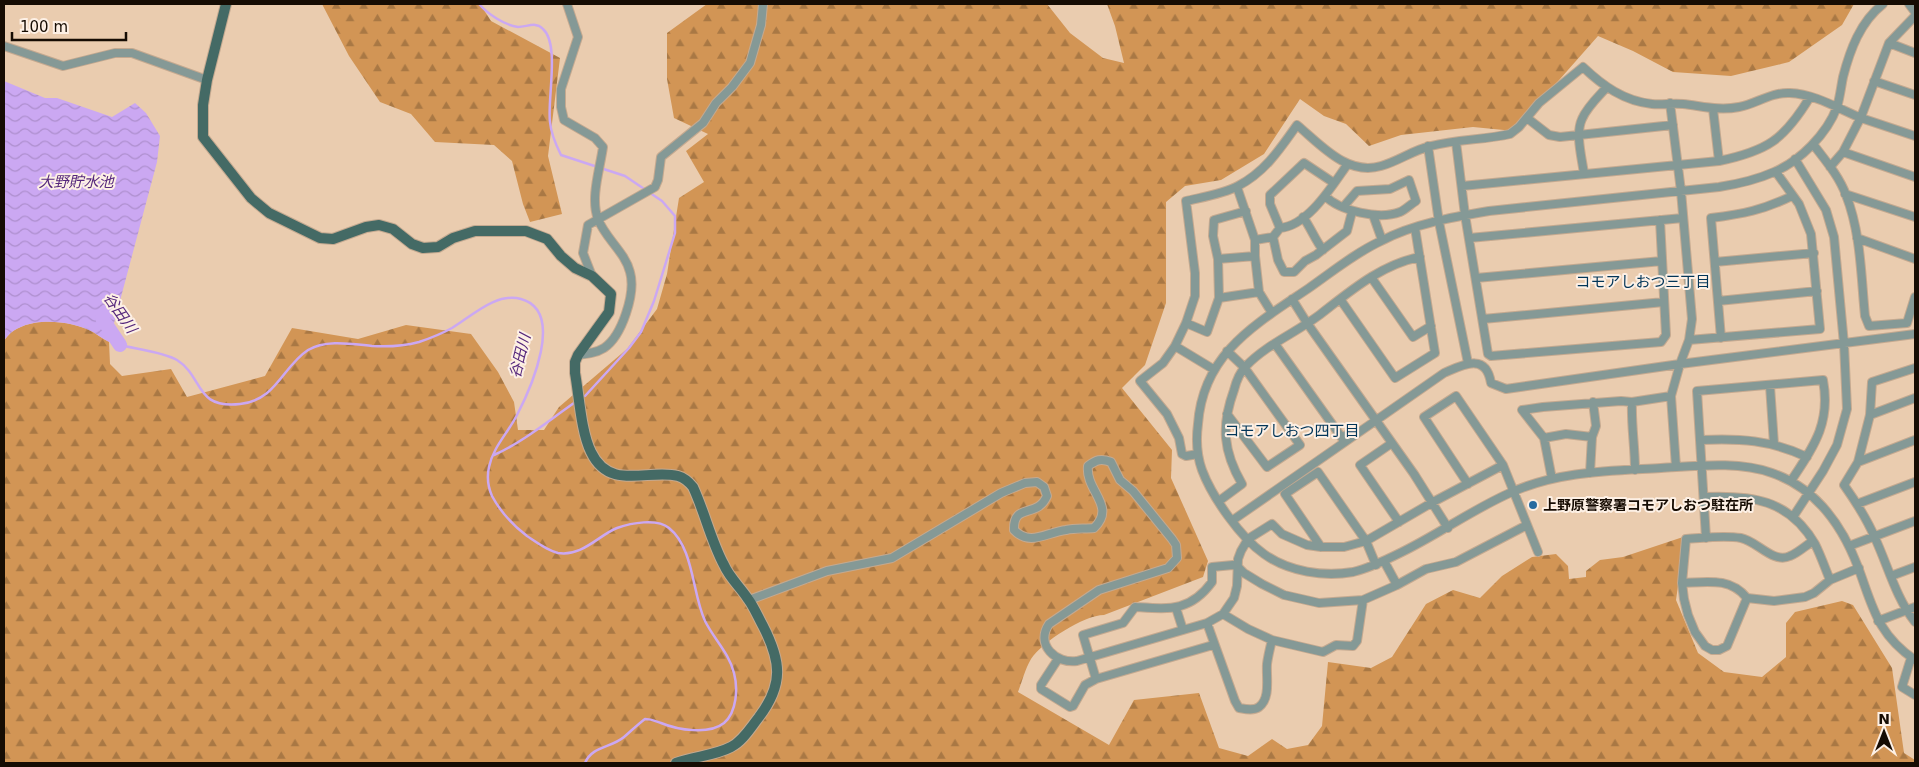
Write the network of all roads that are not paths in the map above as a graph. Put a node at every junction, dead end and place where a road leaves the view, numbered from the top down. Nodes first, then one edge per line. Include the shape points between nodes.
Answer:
1 (226, 4) edge
2 (567, 4) edge
3 (763, 4) edge
4 (1883, 4) edge
5 (1909, 4) edge
6 (1915, 12) edge
7 (1915, 16) edge
8 (1889, 43) junction
9 (4, 46) edge
10 (1915, 53) edge
11 (207, 80) junction
12 (1874, 81) junction
13 (1607, 88) junction
14 (1915, 95) edge
15 (1810, 97) junction
16 (1670, 103) junction
17 (1837, 107) junction
18 (1713, 109) junction
19 (1861, 117) junction
20 (1527, 118) junction
21 (1673, 125) junction
22 (1580, 134) junction
23 (1915, 136) edge
24 (1456, 142) junction
25 (1813, 144) junction
26 (1428, 146) junction
27 (1843, 152) junction
28 (1795, 159) junction
29 (1719, 161) junction
30 (1347, 165) junction
31 (1678, 165) junction
32 (1830, 167) junction
33 (1776, 172) junction
34 (1584, 174) junction
35 (1915, 177) edge
36 (1334, 183) junction
37 (1462, 186) junction
38 (1237, 187) junction
39 (1681, 191) junction
40 (1846, 194) junction
41 (1324, 196) junction
42 (1792, 196) junction
43 (1344, 206) junction
44 (1246, 211) junction
45 (1352, 212) junction
46 (1373, 215) junction
47 (1465, 215) junction
48 (1303, 217) junction
49 (1915, 217) edge
50 (1683, 218) junction
51 (598, 219) junction
52 (1660, 220) junction
53 (1439, 222) junction
54 (1280, 228) junction
55 (1415, 228) junction
56 (1274, 237) junction
57 (1469, 238) junction
58 (1858, 238) junction
59 (1255, 240) junction
60 (1382, 240) junction
61 (1323, 250) junction
62 (1814, 253) junction
63 (1255, 256) junction
64 (1420, 257) junction
65 (1218, 259) junction
66 (1915, 259) edge
67 (1662, 261) junction
68 (1715, 262) junction
69 (592, 276) junction
70 (1371, 277) junction
71 (1476, 278) junction
72 (1818, 291) junction
73 (1259, 292) junction
74 (1915, 297) edge
75 (1219, 298) junction
76 (1292, 299) junction
77 (1340, 299) junction
78 (1718, 301) junction
79 (1664, 302) junction
80 (1272, 313) junction
81 (1483, 319) junction
82 (1186, 323) junction
83 (1308, 323) junction
84 (1431, 326) junction
85 (1915, 334) edge
86 (1721, 338) junction
87 (1690, 340) junction
88 (1275, 344) junction
89 (1844, 344) junction
90 (1175, 346) junction
91 (1227, 351) junction
92 (578, 355) junction
93 (1468, 363) junction
94 (1680, 364) junction
95 (1244, 368) junction
96 (1915, 368) edge
97 (1213, 369) junction
98 (1770, 386) junction
99 (1671, 396) junction
100 (1915, 398) edge
101 (1593, 402) junction
102 (1632, 402) junction
103 (1227, 414) junction
104 (1870, 415) junction
105 (1374, 418) junction
106 (1592, 437) junction
107 (1544, 438) junction
108 (1700, 440) junction
109 (1915, 440) edge
110 (1392, 443) junction
111 (1774, 444) junction
112 (1198, 454) junction
113 (1807, 458) junction
114 (1858, 462) junction
115 (1503, 465) junction
116 (1702, 466) junction
117 (1676, 467) junction
118 (1635, 470) junction
119 (1590, 472) junction
120 (1552, 479) junction
121 (1791, 481) junction
122 (1915, 482) edge
123 (1468, 484) junction
124 (1513, 491) junction
125 (1809, 493) junction
126 (1704, 497) junction
127 (1219, 501) junction
128 (1433, 502) junction
129 (1857, 504) junction
130 (1793, 517) junction
131 (1232, 520) junction
132 (1915, 521) edge
133 (1399, 522) junction
134 (1527, 525) junction
135 (1448, 528) junction
136 (1875, 537) junction
137 (1706, 538) junction
138 (1248, 539) junction
139 (1366, 541) junction
140 (1813, 541) junction
141 (1849, 546) junction
142 (1321, 547) junction
143 (1538, 552) dead end
144 (1384, 561) junction
145 (1376, 565) junction
146 (1238, 567) junction
147 (1915, 567) edge
148 (1859, 568) junction
149 (1891, 576) junction
150 (1830, 580) junction
151 (1682, 583) junction
152 (1397, 585) junction
153 (1747, 598) junction
154 (749, 600) junction
155 (1363, 600) junction
156 (1915, 607) edge
157 (1176, 608) junction
158 (1906, 611) junction
159 (1223, 614) junction
160 (1878, 621) junction
161 (1915, 622) edge
162 (1207, 623) junction
163 (1183, 630) junction
164 (1272, 640) junction
165 (1213, 645) junction
166 (1090, 658) junction
167 (1058, 659) junction
168 (1913, 659) edge
169 (1096, 679) junction
170 (1915, 695) edge
171 (676, 763) edge

1 - 11 main road
2 - 51 street via 578,37 561,89 561,108 564,120 595,138 603,147 596,200
3 - 51 street via 761,26 750,63 732,87 703,123 661,157 655,187
4 - 17 street via 1867,20 1854,42
5 - 6 street
7 - 8 street
8 - 10 street
8 - 12 street
9 - 11 street via 62,66 116,52 132,53
11 - 69 main road via 203,137 251,198 285,222 320,238 333,239 379,225 393,229 412,244 423,248 438,247 475,231 526,231 547,239 575,268
12 - 14 street
12 - 19 street
13 - 16 street via 1638,101
13 - 20 street via 1583,67 1539,102
13 - 22 street via 1581,120
15 - 17 street
15 - 18 street via 1776,94 1747,106
15 - 29 street via 1789,129 1776,140 1746,156
16 - 18 street
16 - 21 street
17 - 19 street
17 - 25 street
18 - 29 street
19 - 23 street
19 - 27 street
20 - 22 street via 1549,135
20 - 24 street via 1510,134
21 - 22 street
21 - 31 street
22 - 34 street
24 - 26 street
24 - 37 street
25 - 28 street
25 - 32 street
26 - 30 street via 1381,166 1364,169
26 - 53 street
27 - 32 street
27 - 35 street
28 - 33 street
28 - 89 street via 1826,210 1834,237
29 - 31 street
30 - 36 street
30 - 38 street via 1296,125 1273,159 1258,174
31 - 34 street
31 - 39 street
32 - 40 street
33 - 39 street via 1751,181
33 - 42 street
34 - 37 street
36 - 41 street
36 - 54 street via 1304,163 1270,195 1270,204
37 - 47 street
38 - 44 street
38 - 82 street via 1186,201 1195,273 1195,296
39 - 47 street
39 - 50 street
40 - 49 street
40 - 58 street
41 - 43 street via 1332,203
41 - 48 street
42 - 62 street via 1806,218
42 - 68 street via 1768,208 1711,218
43 - 45 street
43 - 46 street via 1357,191 1390,189 1409,180 1416,201 1399,212
44 - 59 street
44 - 65 street via 1214,220 1213,236
45 - 46 street
45 - 61 street via 1347,231
46 - 60 street
47 - 53 street
47 - 57 street
48 - 54 street via 1289,227
48 - 61 street
50 - 52 street
50 - 87 street via 1692,319
51 - 69 street via 588,225 583,253
51 - 92 street via 630,272 630,300 626,316 612,341 603,349
52 - 57 street
52 - 67 street
53 - 55 street
53 - 93 street
54 - 56 street
55 - 60 street
55 - 64 street
56 - 59 street
56 - 61 street via 1284,272 1294,272
57 - 71 street
58 - 66 street
58 - 74 street via 1865,316 1869,326 1907,323
59 - 63 street
60 - 76 street
62 - 68 street
62 - 72 street
63 - 65 street
63 - 73 street
64 - 70 street
64 - 84 street
65 - 75 street
67 - 71 street
67 - 79 street
68 - 78 street
69 - 92 main road via 611,294 609,312
70 - 77 street
70 - 84 street via 1413,337
71 - 81 street
72 - 78 street
72 - 86 street via 1820,329
73 - 75 street
73 - 80 street
75 - 82 street via 1207,332
76 - 80 street
76 - 83 street
77 - 83 street
77 - 84 street via 1395,378 1435,352
78 - 86 street
79 - 81 street
79 - 81 street via 1666,336 1660,342 1491,356 1488,354
80 - 91 street via 1241,335
82 - 90 street
83 - 88 street
83 - 105 street
85 - 89 street
86 - 87 street
87 - 94 street
88 - 95 street
88 - 105 street via 1342,438
89 - 94 street
89 - 125 street via 1847,409 1837,445
90 - 97 street
90 - 112 street via 1163,363 1140,380 1167,414 1179,438 1182,454
91 - 95 street
91 - 97 street
92 - 154 main road via 575,372 587,443 592,454 611,473 677,476 687,480 694,487 724,567
93 - 94 street via 1484,367 1491,383 1506,389
93 - 105 street via 1444,373
94 - 99 street
95 - 103 street via 1235,385
95 - 103 street via 1300,445 1267,467
96 - 104 street via 1872,382
97 - 112 street via 1198,411
98 - 108 street via 1697,391
98 - 111 street
98 - 113 street via 1823,380 1826,396 1824,421
99 - 102 street
99 - 117 street
100 - 104 street
101 - 102 street
101 - 106 street via 1596,426
101 - 107 street via 1522,410
102 - 118 street
103 - 127 street via 1228,453 1242,484
104 - 114 street
105 - 110 street
105 - 131 street
106 - 107 street via 1566,434
106 - 119 street
107 - 120 street
108 - 111 street via 1733,438
108 - 116 street
109 - 114 street
110 - 128 street
110 - 133 street via 1360,465
111 - 113 street
112 - 127 street
113 - 121 street
114 - 129 street via 1844,485
115 - 123 street
115 - 123 street via 1456,396 1424,418
115 - 124 street
116 - 117 street
116 - 121 street via 1751,468
116 - 126 street
117 - 118 street
118 - 119 street
119 - 120 street
120 - 124 street
121 - 125 street
122 - 129 street
123 - 128 street
124 - 134 street
124 - 135 street
125 - 130 street
125 - 141 street via 1831,516
126 - 130 street via 1760,500
126 - 137 street
127 - 131 street
128 - 133 street
128 - 135 street
129 - 136 street
130 - 140 street
131 - 138 street
132 - 136 street
133 - 139 street
134 - 143 street
134 - 152 street via 1456,562 1426,569
135 - 144 street
136 - 141 street
136 - 149 street
137 - 140 street via 1741,538 1779,558 1788,557
137 - 151 street via 1686,539
138 - 142 street via 1272,524 1292,539
138 - 145 street via 1265,555 1286,566 1311,572 1341,573
138 - 146 street via 1240,551
139 - 142 street via 1344,547
139 - 142 street via 1318,472 1286,494
139 - 145 street
140 - 150 street
141 - 148 street
144 - 145 street
144 - 152 street
146 - 155 street via 1256,581 1284,595 1320,603
146 - 157 street via 1212,568 1212,582 1206,590
146 - 159 street via 1234,598
147 - 149 street
148 - 150 street
148 - 160 street
149 - 158 street
150 - 153 street via 1805,597
151 - 153 street via 1720,581 1737,587
151 - 153 street via 1691,623 1705,646 1712,650 1727,646
152 - 155 street
154 - 167 street via 828,571 892,558 1001,493 1025,483 1037,482 1044,487 1047,496 1044,504 1019,513 1014,520 1014,530 1020,536 1030,539 1066,530 1094,528 1103,513 1087,475 1088,466 1103,459 1111,462 1120,480 1133,491 1176,545 1178,558 1168,568 1099,590 1049,624 1045,639 1052,656
154 - 171 main road via 772,644 778,664 775,690 767,707 732,747
155 - 164 street via 1357,640 1353,646 1336,646 1323,652
156 - 158 street
157 - 163 street
157 - 166 street via 1135,607 1123,623 1083,635
158 - 160 street
158 - 161 street
159 - 162 street
159 - 164 street
160 - 168 street
162 - 163 street
162 - 165 street
163 - 166 street
164 - 165 street via 1264,700 1259,707 1250,710 1239,708 1234,701
165 - 169 street
166 - 167 street via 1070,662
166 - 169 street
167 - 169 street via 1041,689 1070,708 1084,686
168 - 170 street via 1902,687

